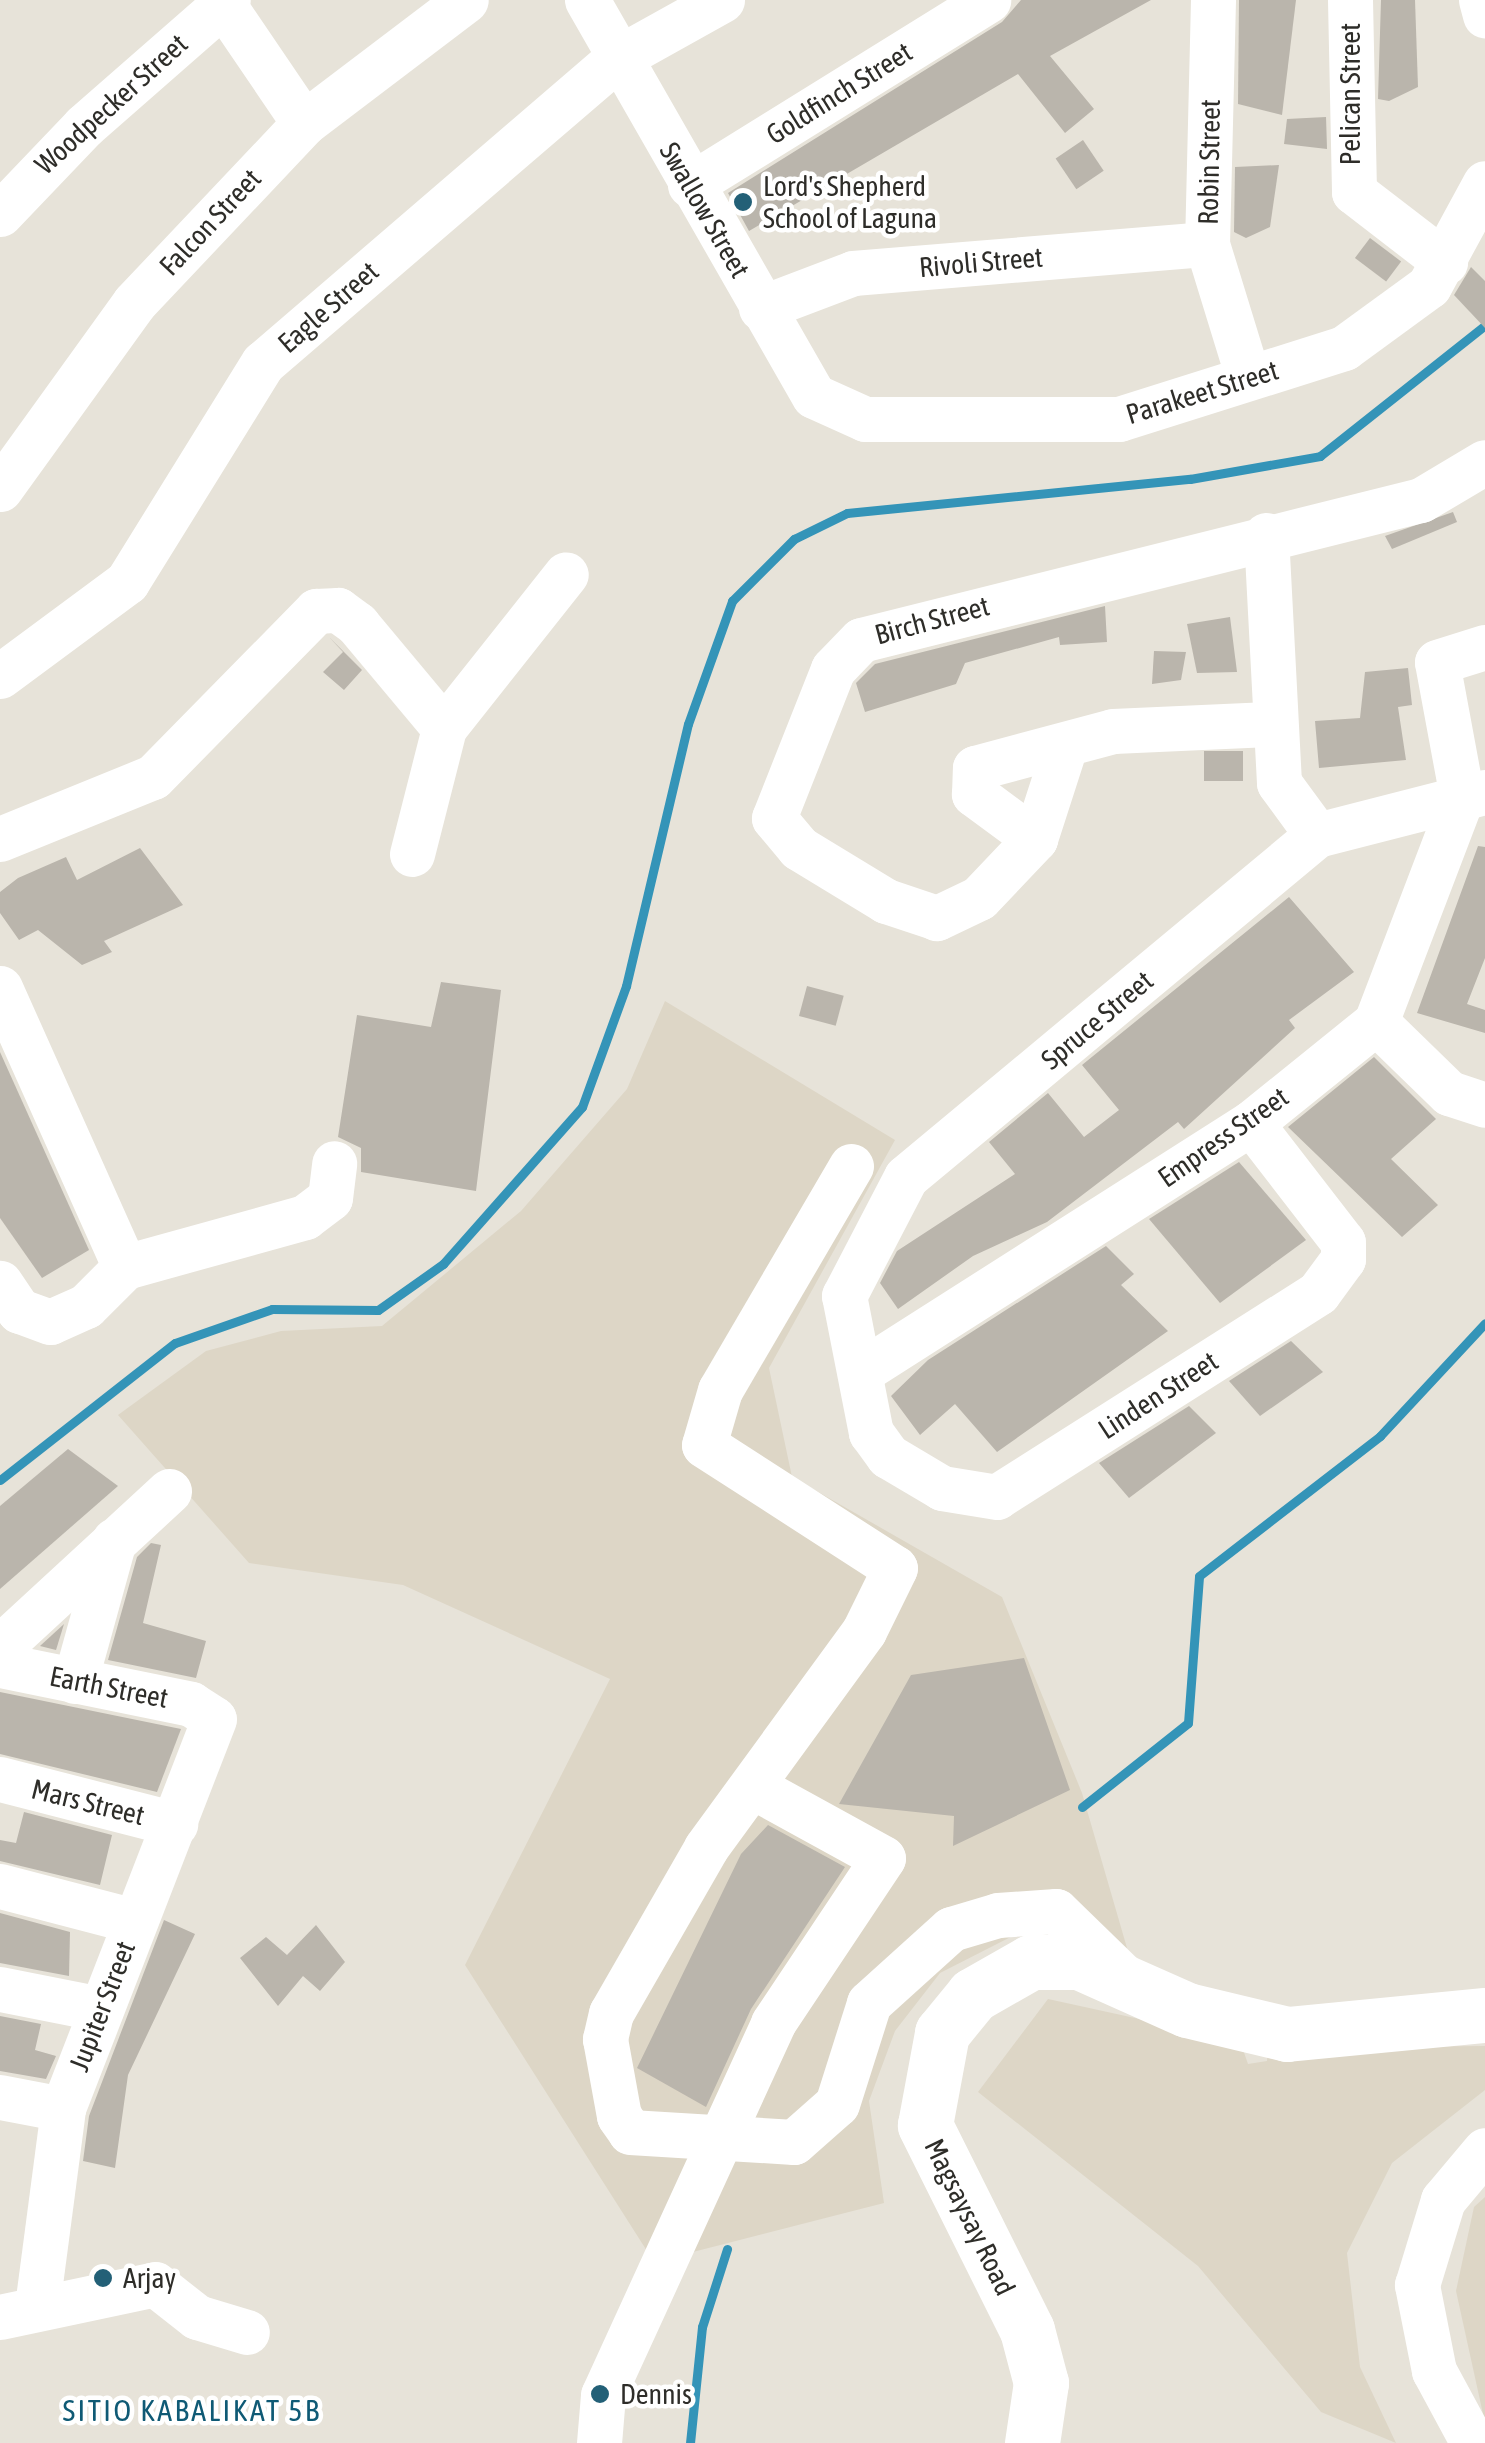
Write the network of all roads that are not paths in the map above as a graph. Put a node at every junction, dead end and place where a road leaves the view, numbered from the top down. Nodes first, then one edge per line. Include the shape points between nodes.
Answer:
1 (466, 0) edge
2 (587, 0) edge
3 (722, 0) edge
4 (988, 0) edge
5 (1213, 0) edge
6 (1350, 0) edge
7 (1481, 0) edge
8 (226, 2) edge
9 (1485, 15) edge
10 (618, 58) junction
11 (304, 122) junction
12 (1485, 182) edge
13 (690, 185) junction
14 (0, 214) edge
15 (1207, 244) junction
16 (1445, 262) junction
17 (761, 308) junction
18 (1248, 377) junction
19 (834, 412) joint
20 (1485, 462) edge
21 (0, 489) edge
22 (1266, 535) junction
23 (566, 574) dead end
24 (1485, 647) edge
25 (0, 676) edge
26 (1269, 724) junction
27 (444, 728) junction
28 (1065, 746) junction
29 (1474, 794) edge
30 (1316, 834) junction
31 (0, 839) edge
32 (1035, 839) junction
33 (412, 854) dead end
34 (0, 988) edge
35 (1376, 1022) junction
36 (1485, 1104) edge
37 (1251, 1123) junction
38 (334, 1162) dead end
39 (851, 1166) dead end
40 (125, 1267) junction
41 (0, 1285) edge
42 (860, 1372) junction
43 (169, 1490) dead end
44 (114, 1540) junction
45 (0, 1648) edge
46 (0, 1664) edge
47 (75, 1680) junction
48 (214, 1720) joint
49 (0, 1779) edge
50 (752, 1786) junction
51 (176, 1824) junction
52 (0, 1886) edge
53 (134, 1921) junction
54 (1122, 1974) junction
55 (0, 1989) edge
56 (101, 2009) junction
57 (1485, 2016) edge
58 (0, 2097) edge
59 (62, 2109) junction
60 (723, 2144) junction
61 (1485, 2150) edge
62 (18, 2312) edge
63 (247, 2332) dead end
64 (599, 2443) edge
65 (1032, 2443) edge
66 (1474, 2443) edge

1 - 11 street, Falcon Street
2 - 10 street, Swallow Street
3 - 10 street, Eagle Street
4 - 13 street, Goldfinch Street
5 - 15 street, Robin Street
6 - 16 street, Pelican Street via 1354,192
7 - 9 street
8 - 11 street
8 - 14 street, Woodpecker Street via 84,126
10 - 13 street, Swallow Street
10 - 25 street, Eagle Street via 263,363 127,582
11 - 21 street, Falcon Street via 134,303
12 - 16 street, Parakeet Street
13 - 17 street, Swallow Street
15 - 17 street, Rivoli Street via 853,273
15 - 18 street, Robin Street
16 - 18 street, Parakeet Street via 1377,330
17 - 19 street, Swallow Street via 814,396
18 - 19 street, Parakeet Street via 1119,419 901,422
20 - 22 street, Birch Street via 1420,500
22 - 26 street
22 - 32 street, Birch Street via 846,650 774,801 783,834 886,901 936,918 979,898
23 - 27 street
24 - 29 street via 1436,662
26 - 28 street via 1113,730
26 - 30 street via 1279,784
27 - 31 street via 357,624 338,610 316,612 153,778
27 - 33 street
28 - 32 street, Birch Street
28 - 32 street via 988,760 970,780 990,810
29 - 30 street, Spruce Street
29 - 35 street
30 - 42 street, Spruce Street via 906,1176 846,1285
34 - 40 street
35 - 36 street via 1449,1092
35 - 37 street, Empress Street
37 - 42 street, Empress Street
37 - 42 street, Linden Street via 1334,1226 1344,1259 1334,1278 1038,1472 997,1497 913,1474 871,1434
38 - 40 street via 330,1198 305,1217
39 - 50 street via 720,1390 704,1445 895,1568 864,1631
40 - 41 street via 86,1306 50,1322 19,1311
43 - 44 street
44 - 45 street
44 - 47 street
46 - 47 street, Earth Street
47 - 48 street, Earth Street via 191,1704
48 - 51 street, Jupiter Street
49 - 51 street, Mars Street
50 - 60 street via 883,1858 774,2023
50 - 60 street via 678,1898 605,2039 630,2132
51 - 53 street, Jupiter Street
52 - 53 street
53 - 56 street, Jupiter Street
54 - 57 main road, Magsaysay Road via 1188,2010 1287,2034
54 - 60 street via 1056,1912 951,1929 870,2003 837,2104 794,2142
54 - 65 main road, Magsaysay Road via 1063,1962 1002,1973 942,2033 928,2089 933,2152 1027,2330 1041,2384
55 - 56 street
56 - 59 street, Jupiter Street
58 - 59 street
59 - 62 street, Jupiter Street
60 - 64 street via 603,2394
61 - 66 street via 1437,2211 1417,2285 1434,2371
62 - 63 street via 155,2284 196,2317

